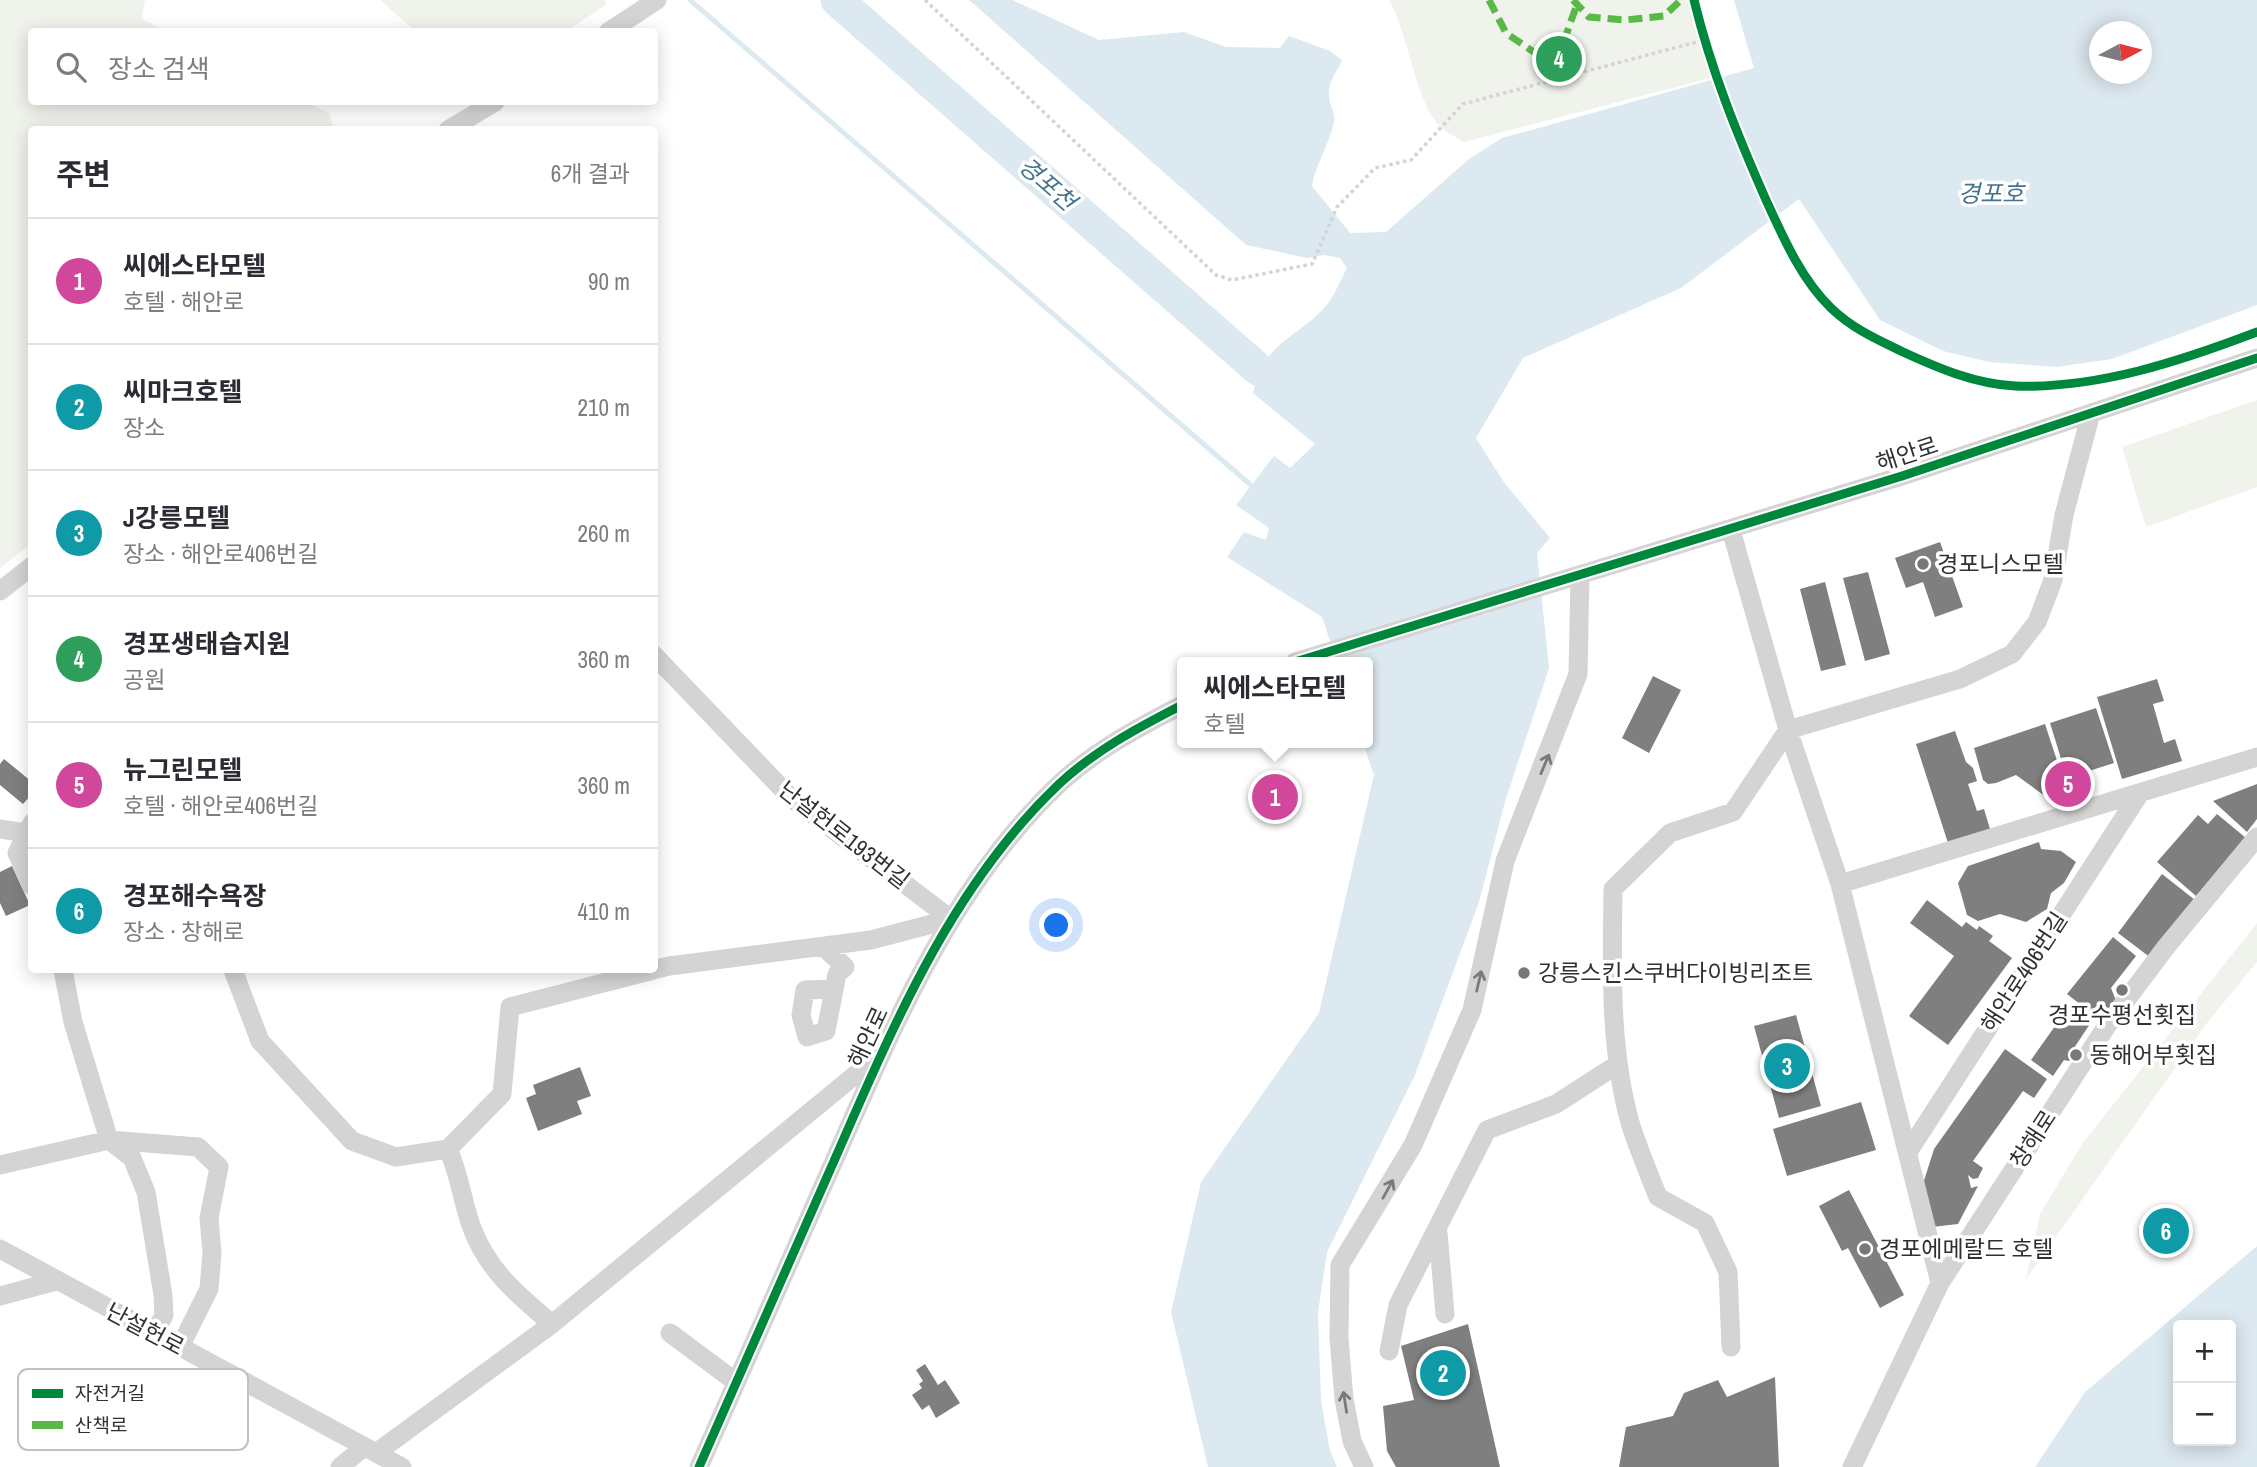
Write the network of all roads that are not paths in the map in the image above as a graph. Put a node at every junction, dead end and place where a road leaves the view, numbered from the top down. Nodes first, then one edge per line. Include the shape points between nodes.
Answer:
1 (657, 0) edge
2 (614, 28) edge
3 (490, 105) edge
4 (455, 126) edge
5 (2257, 358) edge
6 (2091, 413) junction
7 (1731, 530) junction
8 (28, 569) edge
9 (1573, 577) junction
10 (0, 591) edge
11 (1310, 657) edge
12 (658, 659) edge
13 (1177, 708) edge
14 (1788, 730) junction
15 (2257, 757) edge
16 (2140, 793) junction
17 (0, 828) edge
18 (28, 828) edge
19 (2257, 837) edge
20 (28, 877) edge
21 (1840, 884) junction
22 (951, 919) junction
23 (825, 948) junction
24 (658, 969) edge
25 (64, 973) edge
26 (234, 973) edge
27 (642, 973) edge
28 (834, 989) dead end
29 (881, 1054) junction
30 (1618, 1064) junction
31 (109, 1140) junction
32 (449, 1149) junction
33 (1908, 1152) junction
34 (0, 1164) edge
35 (1438, 1232) junction
36 (0, 1249) edge
37 (56, 1281) junction
38 (1940, 1283) junction
39 (0, 1296) edge
40 (1445, 1314) dead end
41 (552, 1324) junction
42 (155, 1333) junction
43 (670, 1333) dead end
44 (180, 1347) junction
45 (1731, 1347) dead end
46 (1389, 1351) dead end
47 (221, 1369) edge
48 (737, 1382) junction
49 (248, 1384) edge
50 (370, 1450) junction
51 (340, 1467) edge
52 (402, 1467) edge
53 (699, 1467) edge
54 (1364, 1467) edge
55 (1852, 1467) edge

1 - 2 street
3 - 4 street
5 - 6 street, 해안로
6 - 7 street, 해안로
6 - 14 street via 2064,515 2053,580 2037,622 2012,654 1960,679
7 - 9 street, 해안로
7 - 14 street
8 - 10 street
9 - 11 street, 해안로
54 -> 9 street via 1352,1441 1344,1399 1340,1265 1413,1144 1472,1010 1505,861 1578,674
12 - 22 street, 난설헌로193번길 via 791,798
13 - 22 street, 해안로 via 1135,729 1060,783 996,855
14 - 21 street
14 - 30 street via 1733,812 1670,833 1613,889 1612,983
15 - 16 street
16 - 21 street
16 - 33 street, 해안로406번길
17 - 18 street
18 - 20 street via 17,853
19 - 38 street, 창해로 via 2106,1027
21 - 33 street
22 - 23 street
22 - 29 street, 해안로
23 - 24 street
23 - 28 street via 845,967 837,974
25 - 31 street
26 - 32 street via 260,1041 352,1141 396,1157
27 - 32 street via 510,1007 502,1094
29 - 41 street
29 - 48 street, 해안로
30 - 35 street via 1556,1104 1487,1130
30 - 45 street via 1632,1126 1658,1197 1705,1223 1728,1272
31 - 34 street
31 - 42 street via 132,1157 146,1192 163,1295 164,1315
31 - 44 street via 198,1147 219,1167 209,1218 209,1289
32 - 41 street via 472,1229 503,1282
33 - 38 street
35 - 40 street
35 - 46 street via 1398,1305
36 - 37 street, 난설헌로
37 - 39 street
37 - 42 street, 난설헌로
38 - 55 street, 창해로
41 - 50 street
42 - 44 street, 난설헌로
43 - 48 street
44 - 47 street, 난설헌로
48 - 53 street, 해안로
49 - 50 street, 난설헌로
50 - 51 street
50 - 52 street, 난설헌로

